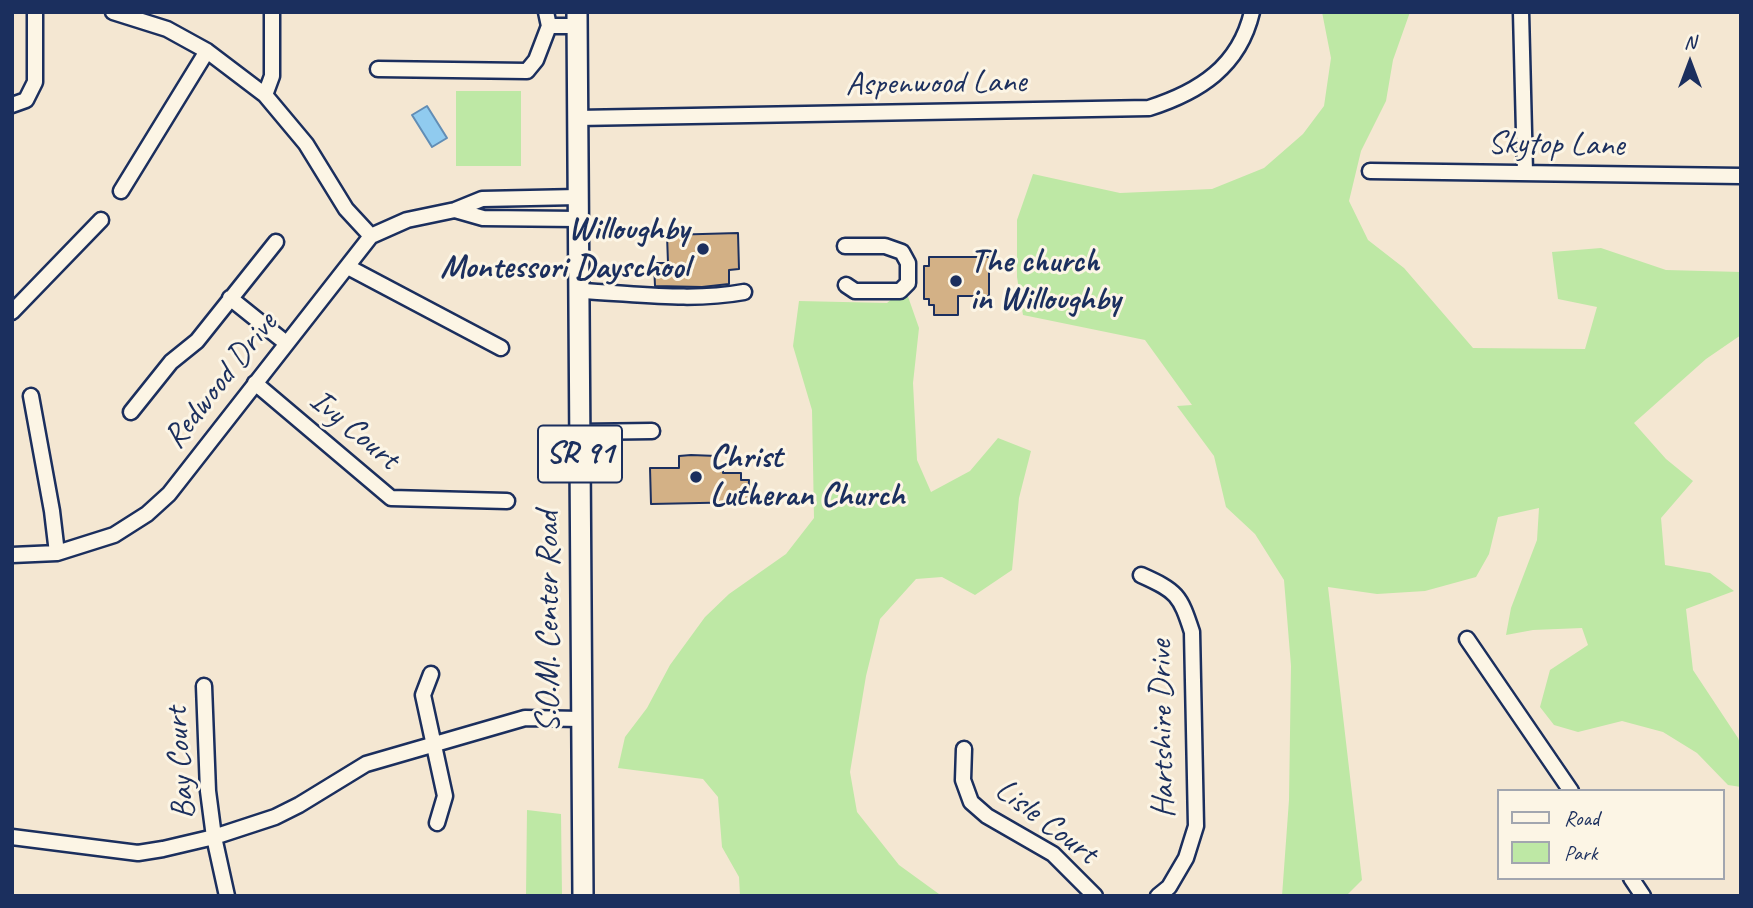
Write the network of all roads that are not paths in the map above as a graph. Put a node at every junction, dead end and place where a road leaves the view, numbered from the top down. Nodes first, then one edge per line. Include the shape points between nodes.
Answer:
1 (35, 12) edge
2 (113, 12) edge
3 (272, 12) edge
4 (1252, 12) edge
5 (1521, 12) edge
6 (130, 14) edge
7 (548, 19) edge
8 (577, 19) edge
9 (208, 51) junction
10 (378, 69) dead end
11 (265, 95) junction
12 (12, 105) edge
13 (577, 118) junction
14 (1370, 171) dead end
15 (1525, 172) junction
16 (1741, 176) edge
17 (121, 191) dead end
18 (578, 197) junction
19 (455, 210) junction
20 (578, 219) junction
21 (101, 220) dead end
22 (371, 236) junction
23 (276, 242) dead end
24 (845, 246) dead end
25 (348, 267) junction
26 (846, 285) dead end
27 (579, 291) junction
28 (744, 292) dead end
29 (230, 298) junction
30 (12, 312) edge
31 (286, 343) junction
32 (501, 348) dead end
33 (256, 383) junction
34 (30, 396) dead end
35 (131, 412) dead end
36 (652, 431) dead end
37 (580, 432) junction
38 (507, 501) dead end
39 (57, 553) junction
40 (12, 555) edge
41 (1141, 575) dead end
42 (1467, 639) dead end
43 (431, 674) dead end
44 (204, 686) dead end
45 (581, 719) junction
46 (433, 745) junction
47 (964, 749) dead end
48 (1570, 789) edge
49 (437, 823) dead end
50 (12, 837) edge
51 (214, 837) junction
52 (1632, 880) edge
53 (227, 896) edge
54 (583, 896) edge
55 (1095, 896) edge
56 (1158, 896) edge
57 (1643, 896) edge

1 - 12 street via 35,82 26,100
2 - 6 street
3 - 11 street via 272,76
4 - 13 street, Aspenwood Lane via 1232,56 1206,83 1149,108
5 - 15 street
6 - 9 street
7 - 8 street
7 - 10 street via 536,61 527,71
8 - 13 main road, S.O.M. Center Road / SR 91
9 - 11 street
9 - 17 street
11 - 22 street via 306,144 346,209
13 - 18 main road, S.O.M. Center Road / SR 91
14 - 15 street, Skytop Lane
15 - 16 street, Skytop Lane
18 - 19 street, Redwood Drive via 482,199
18 - 20 main road, S.O.M. Center Road / SR 91
19 - 20 street, Redwood Drive via 484,218
19 - 22 street, Redwood Drive via 407,220
20 - 27 main road, S.O.M. Center Road / SR 91
21 - 30 street
22 - 25 street, Redwood Drive
23 - 29 street
24 - 26 street via 893,248 902,252 908,263 908,284 900,291 855,291
25 - 31 street, Redwood Drive
25 - 32 street
27 - 28 street via 652,297
27 - 37 main road, S.O.M. Center Road / SR 91
29 - 31 street
29 - 35 street
31 - 33 street, Redwood Drive
33 - 38 street, Ivy Court via 391,498
33 - 39 street, Redwood Drive via 148,514 114,535
34 - 39 street
36 - 37 street
37 - 45 main road, S.O.M. Center Road / SR 91
39 - 40 street, Redwood Drive
41 - 56 street, Hartshire Drive via 1168,587 1183,603 1192,632 1196,825 1186,858 1169,887
42 - 48 street
43 - 46 street via 423,695
44 - 51 street, Bay Court
45 - 46 street via 525,718
45 - 54 main road, S.O.M. Center Road / SR 91
46 - 49 street via 445,796
46 - 51 street via 366,764 275,817
47 - 55 street, Lisle Court via 963,780 971,802 1053,855
50 - 51 street via 138,853
51 - 53 street, Bay Court
52 - 57 street

